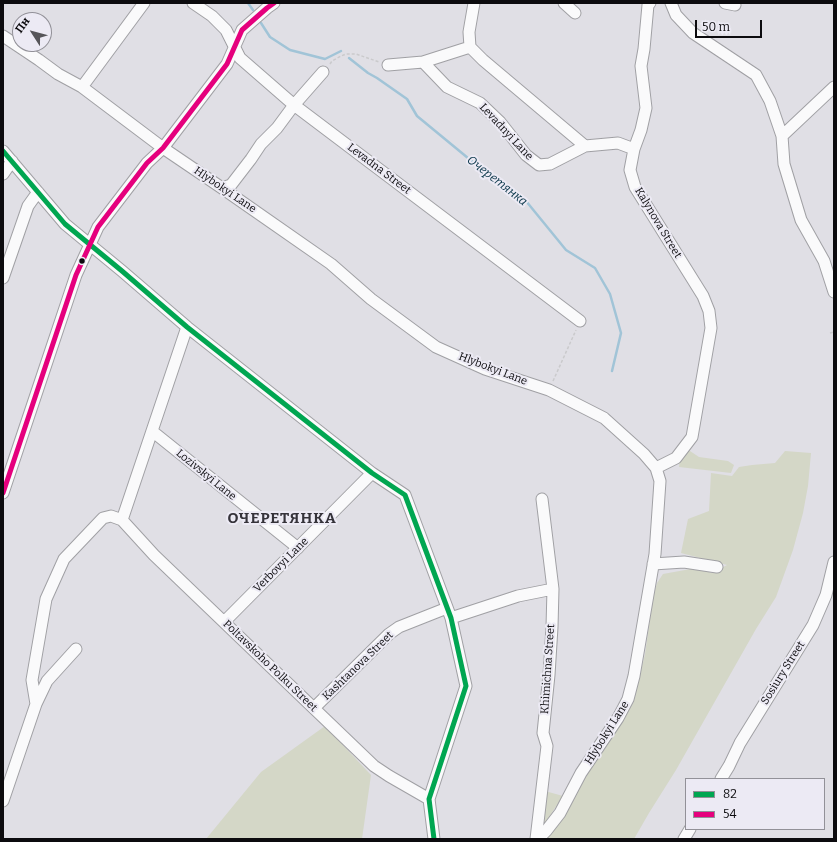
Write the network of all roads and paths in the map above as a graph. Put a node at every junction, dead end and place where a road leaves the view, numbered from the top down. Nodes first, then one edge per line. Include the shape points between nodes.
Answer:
1 (144, 3) edge
2 (193, 3) edge
3 (274, 3) edge
4 (474, 3) edge
5 (564, 3) edge
6 (650, 3) edge
7 (671, 3) edge
8 (575, 13) dead end
9 (3, 36) edge
10 (235, 47) junction
11 (470, 47) junction
12 (423, 62) junction
13 (388, 65) joint
14 (323, 72) joint
15 (82, 87) junction
16 (834, 87) edge
17 (294, 105) junction
18 (782, 136) junction
19 (585, 146) junction
20 (163, 148) junction
21 (634, 149) junction
22 (3, 151) edge
23 (12, 161) junction
24 (3, 174) edge
25 (222, 188) junction
26 (38, 192) junction
27 (90, 244) junction
28 (3, 278) edge
29 (834, 292) edge
30 (580, 320) joint
31 (187, 327) junction
32 (834, 332) edge
33 (830, 333) dead end
34 (549, 390) junction
35 (152, 431) junction
36 (656, 468) junction
37 (372, 473) junction
38 (3, 493) edge
39 (542, 499) dead end
40 (122, 520) junction
41 (298, 548) junction
42 (834, 562) edge
43 (653, 564) junction
44 (717, 567) dead end
45 (553, 589) junction
46 (449, 613) junction
47 (224, 622) junction
48 (76, 649) dead end
49 (36, 704) junction
50 (314, 708) junction
51 (722, 778) edge
52 (6, 781) edge
53 (429, 799) junction
54 (3, 801) edge
55 (689, 830) edge
56 (434, 839) edge
57 (537, 839) edge
58 (684, 839) edge

1 - 15 street
2 - 10 street, Levadna Street via 226,30
3 - 10 street via 242,30
4 - 11 street via 468,32
5 - 8 street
6 - 21 street, Kalynova Street via 641,66 646,108
7 - 18 street via 676,15 693,33 756,75 770,101
9 - 15 street, Hlybokyi Lane via 58,74
10 - 17 street, Levadna Street via 240,58
10 - 20 street via 227,64
11 - 12 street
11 - 19 street
12 - 13 street
12 - 19 street, Levadnyi Lane via 447,87 480,103 500,122 526,155 539,165 550,164
13 - 14 path via 356,54 346,54 332,62
14 - 17 street
15 - 20 street, Hlybokyi Lane
16 - 18 street
17 - 25 street via 231,185
17 - 30 street, Levadna Street
18 - 29 street via 784,164 801,220 824,261
19 - 21 street via 618,143
20 - 25 street, Hlybokyi Lane
20 - 27 street via 147,164 98,227
21 - 36 street, Kalynova Street via 630,170 635,187 703,296 709,311 711,328 692,437 676,458
22 - 23 street
23 - 24 street
23 - 26 street
25 - 34 street, Hlybokyi Lane via 331,264 371,299 436,346 485,369
26 - 27 street via 65,224
26 - 28 street via 28,206
27 - 31 street
27 - 38 street via 76,275
30 - 34 path
31 - 35 street
31 - 37 street
32 - 33 path
34 - 36 street, Hlybokyi Lane via 604,418
35 - 40 street
35 - 41 street, Lozivskyi Lane
36 - 43 street, Hlybokyi Lane via 660,481
37 - 41 street, Verbovyi Lane
37 - 46 street via 405,495
39 - 45 street, Khimichna Street
40 - 47 street, Poltavskoho Polku Street via 154,555
40 - 49 street via 111,516 103,518 64,559 60,567 46,599 32,680
41 - 47 street, Verbovyi Lane
42 - 51 street, Sosiury Street via 826,594 813,625 740,742
43 - 44 street via 684,562
43 - 57 street, Hlybokyi Lane via 628,699 560,813
45 - 46 street, Kashtanova Street
45 - 57 street, Khimichna Street via 543,734 547,746
46 - 50 street, Kashtanova Street via 400,628 389,634
46 - 53 street via 466,686
47 - 50 street, Poltavskoho Polku Street
48 - 49 street via 47,681
49 - 52 street
50 - 53 street, Poltavskoho Polku Street via 374,766
52 - 54 street
53 - 56 street
55 - 58 street

